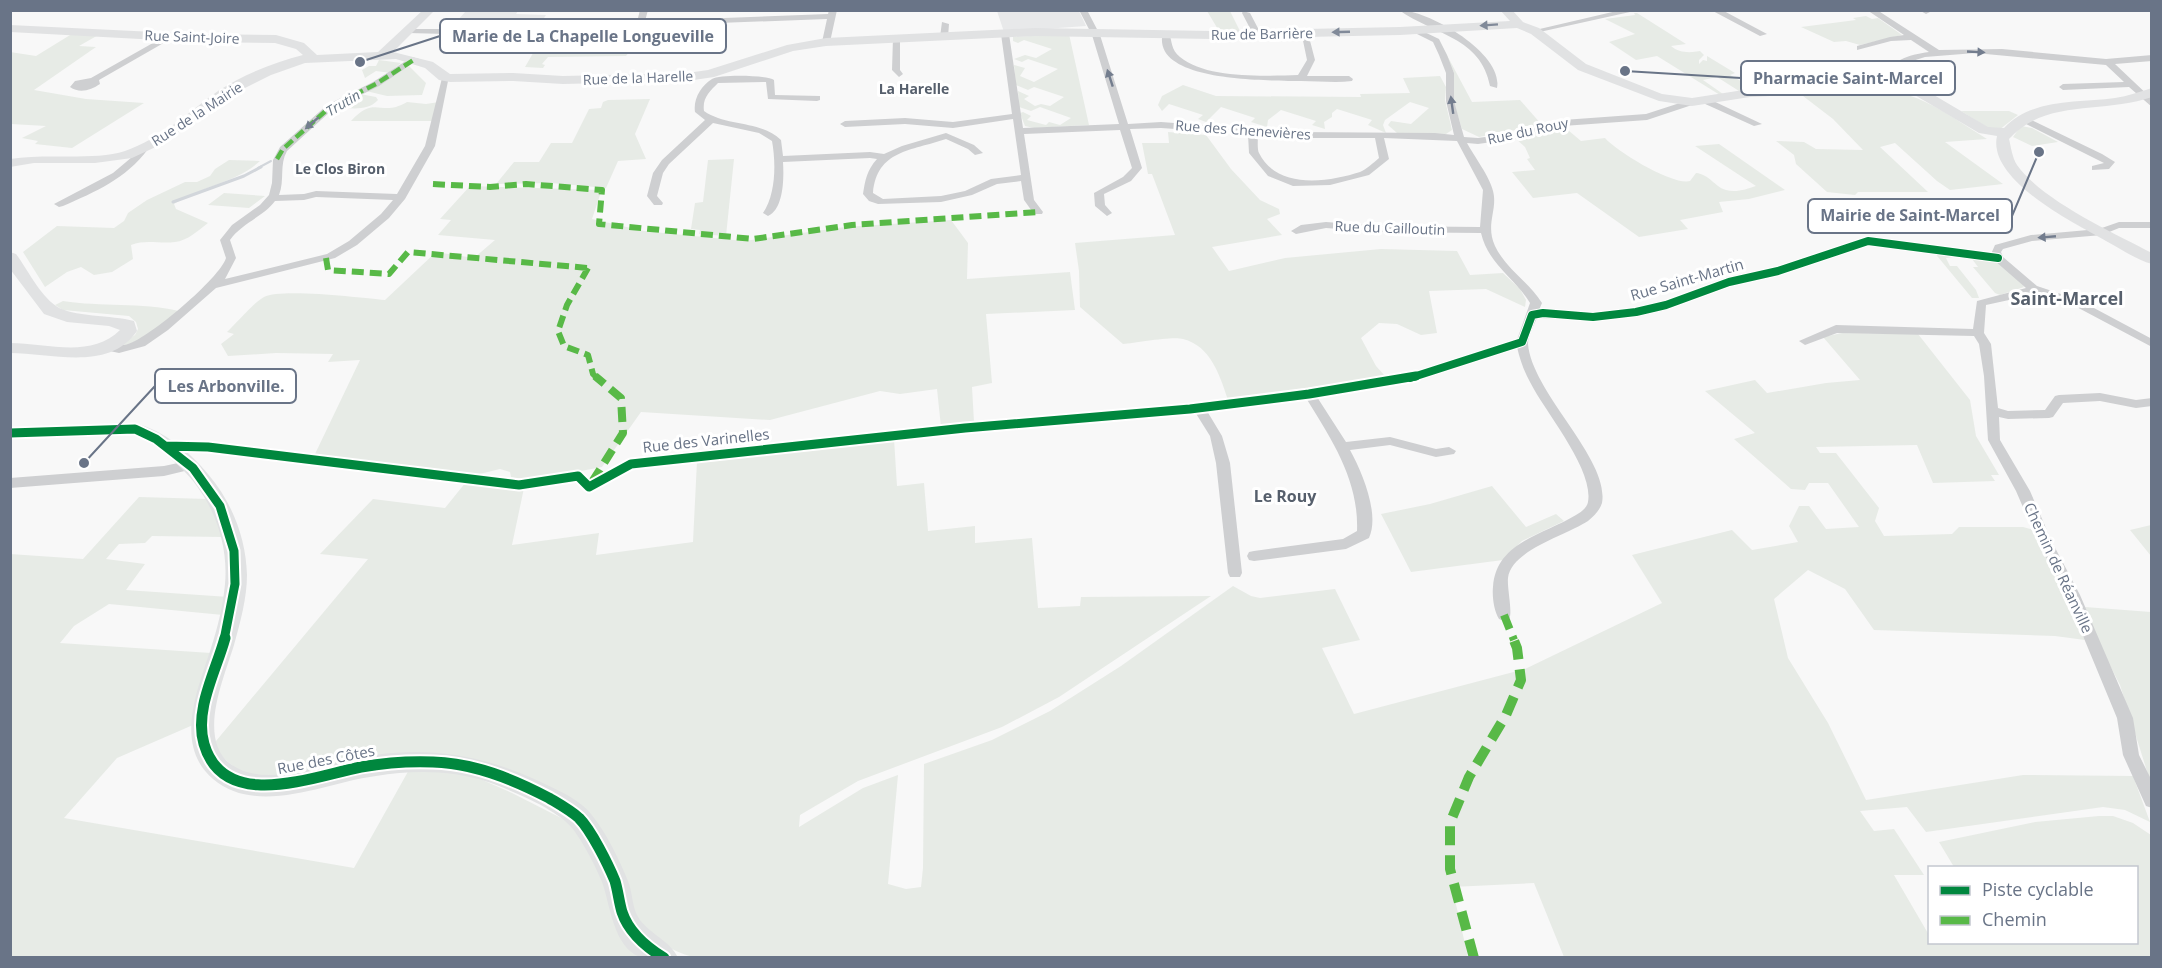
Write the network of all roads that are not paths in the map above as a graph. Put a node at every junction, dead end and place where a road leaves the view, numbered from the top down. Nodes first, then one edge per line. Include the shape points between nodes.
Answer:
1 (430, 10) edge
2 (644, 10) edge
3 (1083, 10) edge
4 (1403, 10) edge
5 (1505, 10) edge
6 (1635, 10) edge
7 (1715, 10) edge
8 (1871, 10) edge
9 (832, 13) edge
10 (1246, 13) dead end
11 (791, 14) edge
12 (461, 21) dead end
13 (569, 23) dead end
14 (640, 24) junction
15 (945, 24) dead end
16 (1519, 24) junction
17 (10, 28) edge
18 (1441, 29) junction
19 (1416, 30) junction
20 (408, 31) junction
21 (1535, 31) junction
22 (1094, 32) junction
23 (1304, 33) junction
24 (1005, 34) junction
25 (1166, 34) junction
26 (1257, 34) junction
27 (1763, 34) dead end
28 (170, 37) junction
29 (944, 37) junction
30 (1911, 37) junction
31 (896, 40) junction
32 (826, 42) junction
33 (1860, 48) dead end
34 (388, 50) junction
35 (1936, 53) junction
36 (313, 58) junction
37 (2151, 58) edge
38 (415, 60) junction
39 (2108, 62) junction
40 (899, 74) dead end
41 (717, 77) junction
42 (446, 78) junction
43 (1301, 78) junction
44 (1349, 78) dead end
45 (93, 80) dead end
46 (2130, 84) junction
47 (1891, 85) junction
48 (1494, 86) dead end
49 (2063, 87) dead end
50 (2150, 95) edge
51 (1659, 97) junction
52 (817, 98) dead end
53 (1699, 101) junction
54 (1668, 112) junction
55 (1017, 116) junction
56 (2023, 118) junction
57 (711, 120) junction
58 (845, 124) dead end
59 (1757, 124) dead end
60 (954, 125) junction
61 (1125, 126) junction
62 (1019, 131) junction
63 (1253, 132) junction
64 (1379, 135) junction
65 (946, 136) junction
66 (1460, 139) junction
67 (2004, 140) junction
68 (143, 149) junction
69 (978, 153) dead end
70 (883, 157) junction
71 (779, 159) junction
72 (10, 163) edge
73 (2095, 168) dead end
74 (1025, 178) junction
75 (401, 197) junction
76 (273, 198) junction
77 (658, 203) dead end
78 (59, 204) dead end
79 (1038, 212) dead end
80 (768, 213) dead end
81 (1107, 213) dead end
82 (2151, 225) edge
83 (1486, 230) junction
84 (1296, 231) dead end
85 (2102, 232) junction
86 (10, 257) edge
87 (1998, 258) junction
88 (2151, 259) edge
89 (213, 285) junction
90 (2033, 288) junction
91 (1531, 295) junction
92 (1532, 315) junction
93 (1559, 315) junction
94 (1978, 333) junction
95 (1805, 341) dead end
96 (1522, 342) junction
97 (2151, 344) edge
98 (108, 347) junction
99 (10, 348) edge
100 (1309, 394) junction
101 (2151, 402) edge
102 (1194, 409) junction
103 (1991, 410) junction
104 (10, 433) edge
105 (166, 446) junction
106 (1342, 447) junction
107 (1449, 451) dead end
108 (192, 465) junction
109 (10, 483) edge
110 (1254, 556) dead end
111 (1235, 573) dead end
112 (1504, 615) dead end
113 (2151, 801) edge
114 (658, 953) edge

1 - 20 street
2 - 14 street
3 - 22 street
4 - 18 street
5 - 16 street
6 - 21 street
7 - 27 street
8 - 30 street
9 - 11 street
9 - 32 street
10 - 26 street
11 - 14 street
12 - 20 street via 446,32
13 - 14 street via 586,20
15 - 29 street
16 -> 18 street, Rue de Barrière
16 - 21 street
17 - 28 street, Rue Saint-Joire
18 - 19 street, Rue de Barrière
18 - 48 street via 1482,55 1493,74
19 -> 23 street, Rue de Barrière
66 -> 19 street via 1450,101 1450,73 1436,41
20 - 34 street
21 - 51 street via 1582,67
22 - 24 street, Rue de Barrière
22 - 25 street, Rue de Barrière
61 -> 22 street
23 - 26 street, Rue de Barrière
23 - 43 street via 1311,60
24 - 29 street, Rue de la Harelle
24 - 55 street
25 - 26 street, Rue de Barrière
25 - 43 street via 1168,48 1176,58 1201,69 1242,77
28 - 36 street, Rue Saint-Joire via 276,39 300,46
28 - 45 street
29 - 31 street, Rue de la Harelle
30 - 33 street
30 - 35 street
31 - 32 street, Rue de la Harelle
31 - 40 street
32 - 41 street, Rue de la Harelle via 792,48
34 - 36 street
34 - 38 street
35 -> 39 street via 1968,51
35 - 47 street via 1900,62
36 - 68 street, Rue de la Mairie via 267,72 226,92
37 - 39 street
38 - 42 street via 432,66
38 -> 76 street via 330,107 283,148 278,155
39 - 46 street
41 - 42 street, Rue de la Harelle
41 - 52 street via 766,78 775,98
41 - 57 street via 702,93 699,106 700,112
42 - 75 street via 430,146
43 - 44 street
46 - 49 street
46 - 50 street
47 - 53 street via 1880,82
47 - 67 street via 1915,93 1984,134
47 - 67 street via 1917,91
50 - 56 street via 2051,109
51 - 53 street
51 - 54 street via 1669,104
53 - 54 street, Rue du Rouy
53 - 59 street
54 - 66 street, Rue du Rouy via 1563,123 1478,141
55 - 60 street
55 - 62 street
56 - 67 street
56 - 73 street via 2110,162 2106,167
57 - 71 street via 771,135 776,140
57 - 77 street via 663,164 652,196
58 - 60 street
60 - 65 street
61 - 62 street, Rue des Chenevières
61 - 63 street, Rue des Chenevières via 1161,124
61 - 81 street via 1137,168 1127,179 1099,193 1100,206
62 - 74 street
63 - 64 street, Rue des Chenevières
63 - 64 street via 1254,153 1271,174 1293,183 1330,182 1366,173 1384,159
64 - 66 street, Rue des Chenevières
65 - 69 street
65 - 70 street
66 - 83 street via 1488,190
67 - 85 street via 2010,165 2025,182
68 - 72 street via 112,158
68 - 78 street, Rue de la Mairie via 137,159 116,175
70 - 71 street
70 - 74 street via 868,182 868,194 882,202 941,199 995,182
71 - 80 street via 774,207
74 - 79 street via 1029,200
75 - 76 street
75 - 89 street via 361,237 331,256
76 - 89 street via 230,232 225,240 231,258
82 - 85 street via 2122,225
83 - 84 street, Rue du Cailloutin via 1327,226
83 - 91 street via 1493,253
85 -> 87 street via 2031,238 1999,247
85 - 88 street
86 - 98 street via 49,309 128,325 123,339
87 - 90 street
87 - 93 street, Rue Saint-Martin via 1868,241 1666,305 1593,317
89 - 98 street via 160,332 125,349 115,351
90 - 94 street via 2028,293 1981,303
90 - 97 street via 2075,302
91 - 92 street via 1536,303
91 - 93 street
92 - 93 street, Rue Saint-Martin
92 - 96 street
94 - 95 street via 1836,329
94 - 103 street, Chemin de Réanville via 1985,344
96 - 100 street via 1413,377
96 - 112 street via 1533,380 1586,463 1595,504 1571,526 1527,545 1506,561 1498,593
98 - 99 street via 93,352
100 - 102 street
100 - 106 street
101 - 103 street via 2136,404 2100,397 2059,399 2049,414 2008,415
102 - 105 street, Rue des Varinelles via 965,428 631,464 589,487 578,476 519,485 208,447
102 - 111 street via 1216,436 1223,463
103 - 113 street, Chemin de Réanville via 1994,440 2073,595 2124,718 2131,755
104 - 105 street, Rue des Côtes via 128,428 150,435
105 - 108 street, Rue des Côtes
106 - 107 street via 1390,441 1436,453
106 - 110 street via 1356,475 1366,521 1364,534 1346,544
108 - 109 street via 164,471
108 - 114 street, Rue des Côtes via 212,491 225,519 236,574 232,608 203,720 207,753 218,769 231,780 256,786 284,785 362,767 437,761 476,768 526,786 581,820 614,880 627,923

